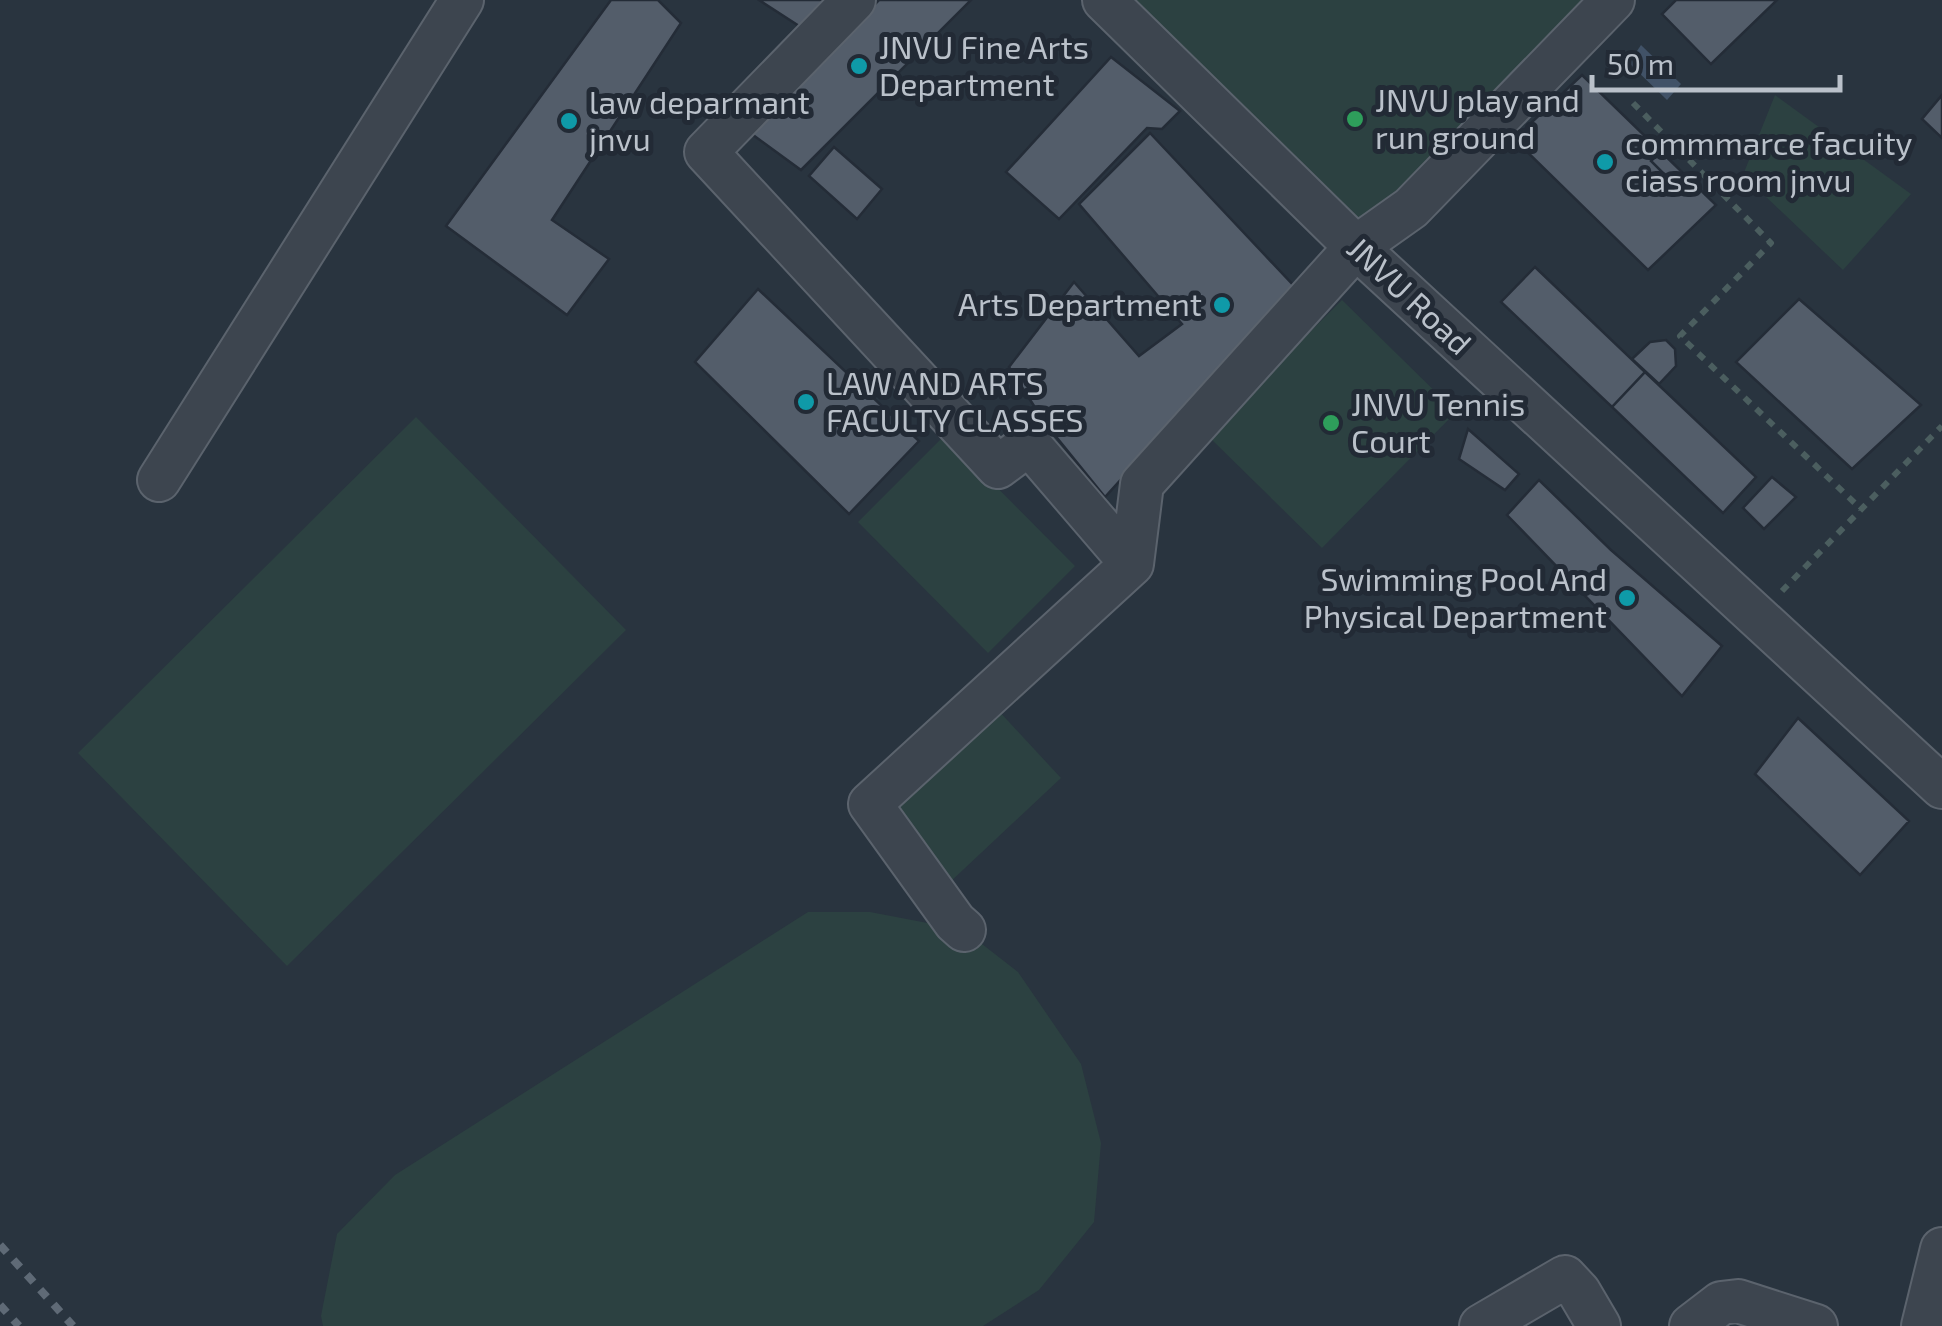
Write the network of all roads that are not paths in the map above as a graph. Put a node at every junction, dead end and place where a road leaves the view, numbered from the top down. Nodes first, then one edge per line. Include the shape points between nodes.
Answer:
1 (462, 0) edge
2 (854, 0) edge
3 (1104, 0) edge
4 (1612, 0) edge
5 (1356, 247) junction
6 (159, 480) dead end
7 (1132, 564) junction
8 (1942, 787) edge
9 (964, 930) dead end
10 (1942, 1249) edge
11 (1481, 1326) edge
12 (1599, 1326) edge
13 (1691, 1326) edge
14 (1816, 1326) edge
15 (1922, 1326) edge

1 - 6 street
2 - 7 street via 706,152 998,467 1029,444
3 - 5 street, JNVU Road
4 - 5 street via 1410,208
5 - 7 street via 1142,484
5 - 8 street, JNVU Road
7 - 9 street via 870,804
10 - 15 street
11 - 12 street via 1564,1277
13 - 14 street via 1721,1303 1738,1301

